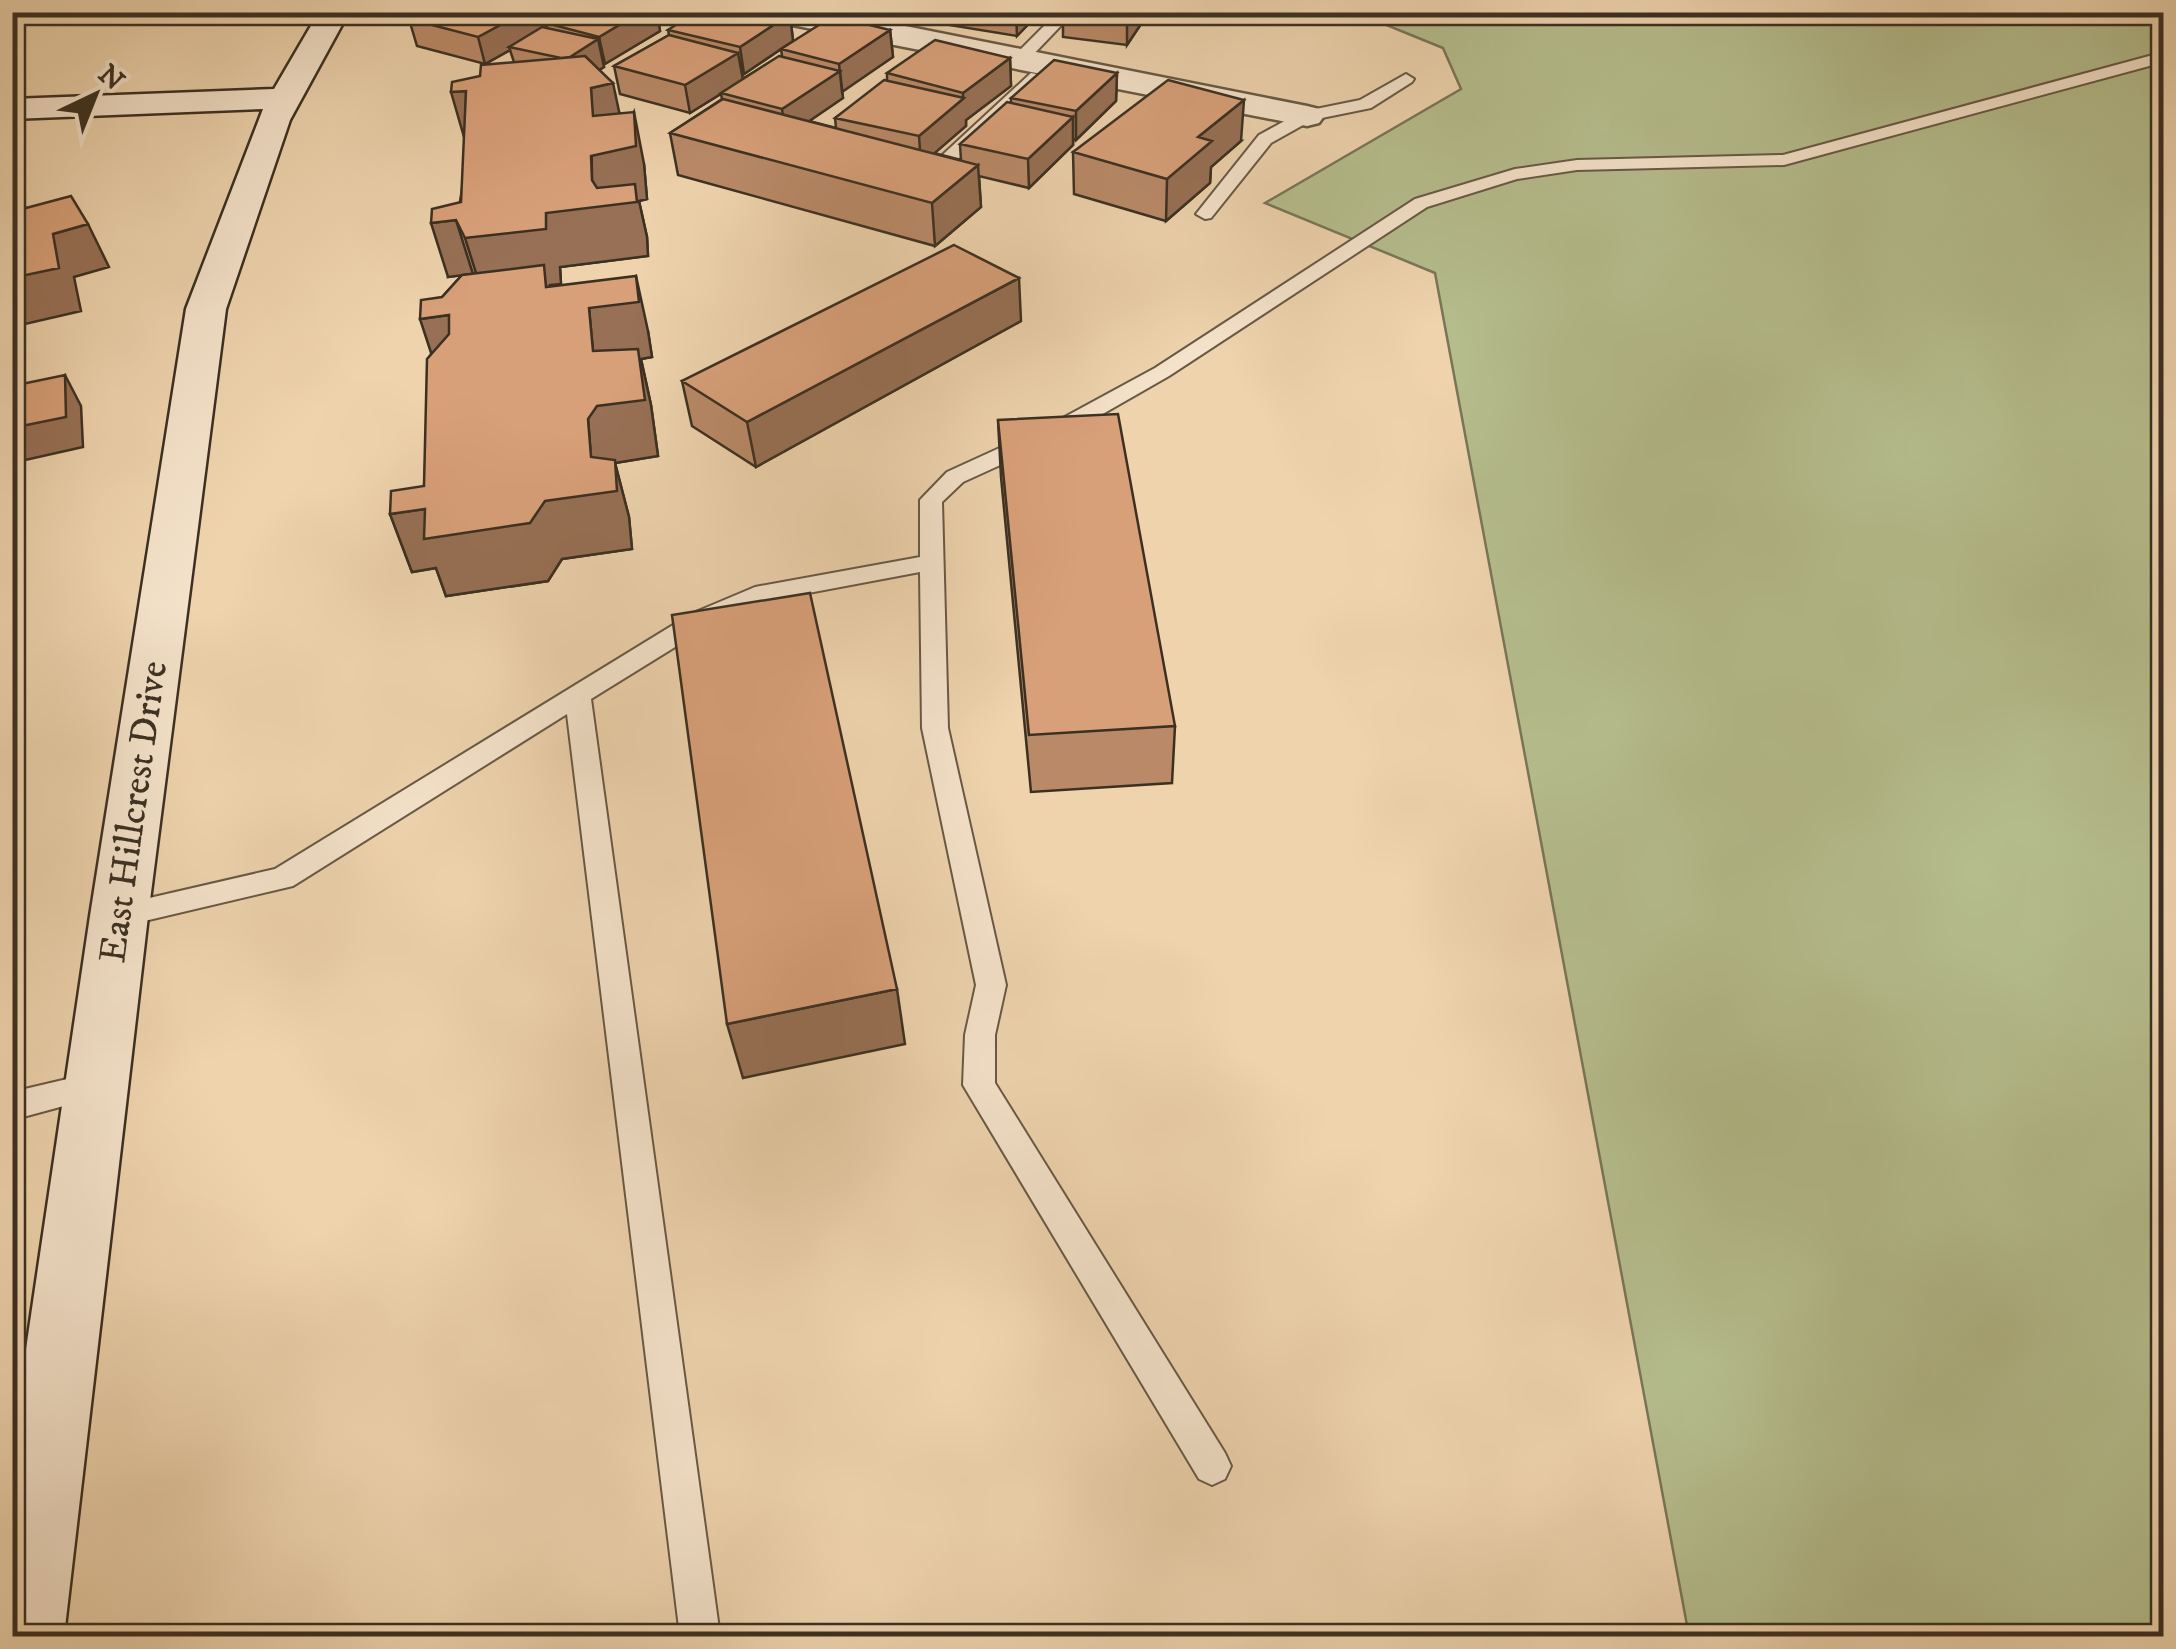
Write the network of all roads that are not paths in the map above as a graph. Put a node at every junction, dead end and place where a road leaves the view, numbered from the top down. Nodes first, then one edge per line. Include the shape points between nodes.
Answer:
1 (334, 12) edge
2 (772, 12) edge
3 (1067, 12) edge
4 (825, 21) edge
5 (2164, 57) edge
6 (1036, 61) junction
7 (1406, 79) dead end
8 (284, 98) junction
9 (12, 109) edge
10 (1307, 116) junction
11 (944, 164) edge
12 (1205, 214) dead end
13 (934, 562) junction
14 (578, 698) junction
15 (119, 916) junction
16 (97, 1085) junction
17 (12, 1106) edge
18 (1212, 1466) dead end
19 (24, 1636) edge
20 (700, 1636) edge

1 - 8 main road, East Hillcrest Drive
2 - 4 main road
3 - 6 lane
4 - 6 main road
5 - 13 lane via 1784,160 1577,165 1515,174 1421,203 1162,372 955,477 931,500
6 - 10 main road
6 - 11 lane
7 - 10 lane via 1364,104
8 - 9 main road
8 - 15 main road, East Hillcrest Drive via 206,309
10 - 12 lane via 1265,139
13 - 14 lane via 755,595 700,620
13 - 18 lane via 935,728 991,985 978,1085
14 - 15 lane via 283,878
14 - 20 lane
15 - 16 main road, East Hillcrest Drive
16 - 17 lane
16 - 19 main road, East Hillcrest Drive

